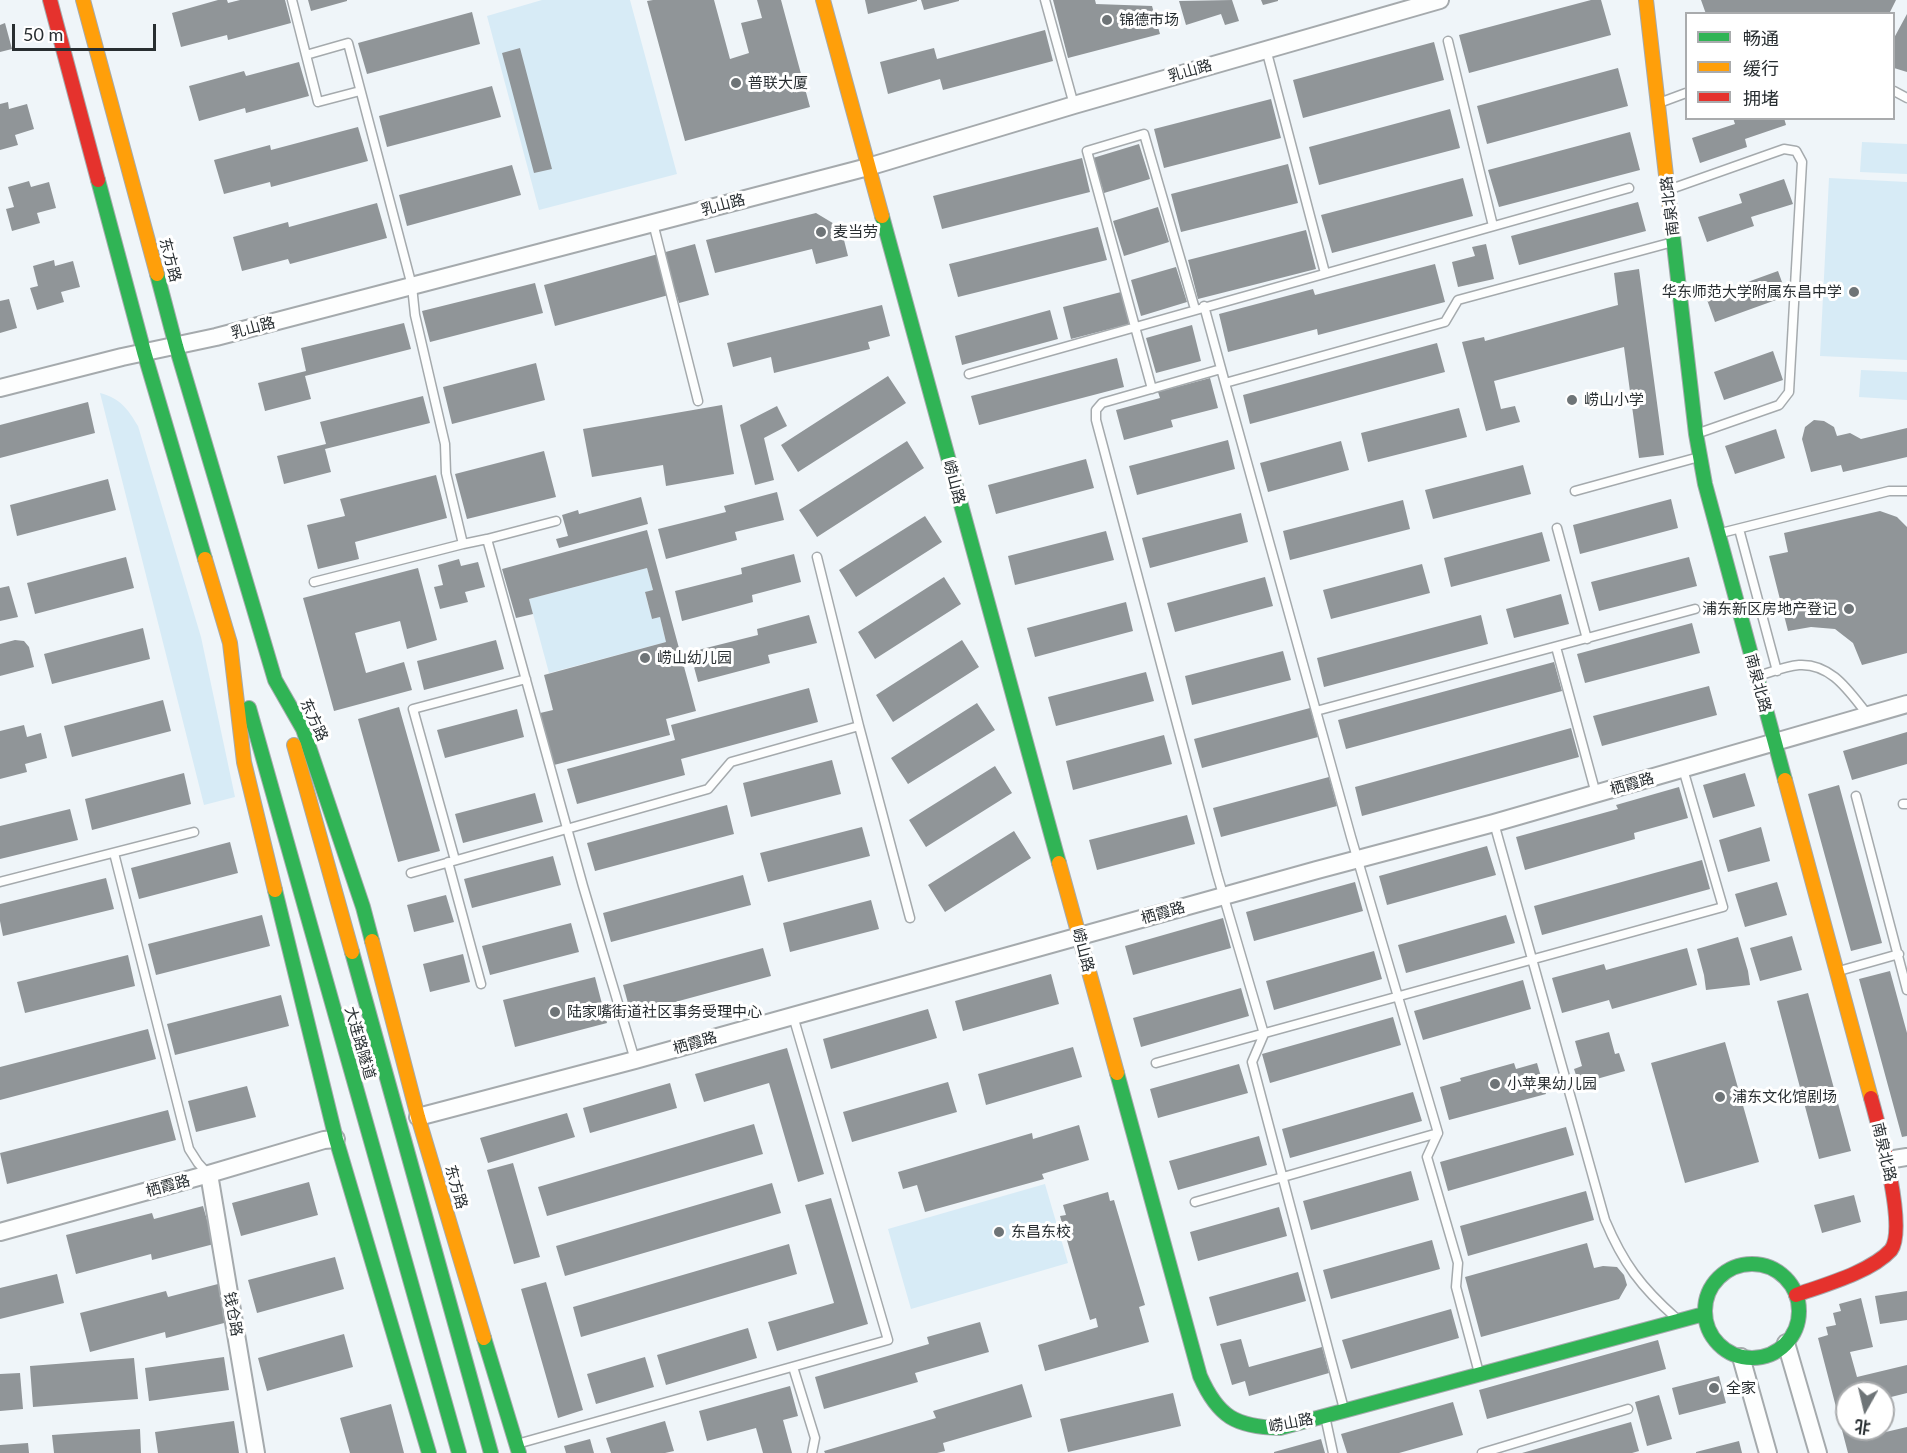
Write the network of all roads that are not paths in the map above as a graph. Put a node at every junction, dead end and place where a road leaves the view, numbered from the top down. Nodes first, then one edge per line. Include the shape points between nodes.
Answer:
1 (50, 0) edge
2 (83, 0) edge
3 (292, 0) edge
4 (823, 0) edge
5 (1045, 0) edge
6 (1440, 0) edge
7 (1646, 0) edge
8 (1420, 3) edge
9 (1448, 41) dead end
10 (1266, 49) junction
11 (306, 55) junction
12 (360, 91) junction
13 (1685, 93) edge
14 (1658, 103) junction
15 (1074, 105) junction
16 (868, 167) junction
17 (1629, 188) dead end
18 (1668, 190) junction
19 (653, 223) junction
20 (1493, 226) junction
21 (1674, 242) junction
22 (1325, 273) junction
23 (412, 286) junction
24 (1199, 308) junction
25 (1134, 326) junction
26 (176, 346) junction
27 (144, 352) junction
28 (1221, 369) junction
29 (969, 374) dead end
30 (1225, 383) junction
31 (0, 388) edge
32 (1152, 389) junction
33 (698, 401) dead end
34 (1696, 434) junction
35 (1700, 457) junction
36 (1575, 491) dead end
37 (1907, 491) edge
38 (556, 521) dead end
39 (1557, 528) dead end
40 (1739, 529) junction
41 (1717, 534) junction
42 (487, 539) junction
43 (463, 544) junction
44 (817, 557) dead end
45 (314, 582) dead end
46 (1695, 609) dead end
47 (1587, 639) junction
48 (230, 643) junction
49 (1556, 647) junction
50 (1777, 671) junction
51 (1756, 676) junction
52 (526, 679) junction
53 (275, 680) junction
54 (1907, 704) edge
55 (1316, 711) junction
56 (1868, 715) junction
57 (858, 726) junction
58 (1774, 743) junction
59 (1683, 769) junction
60 (1596, 794) junction
61 (1856, 796) dead end
62 (1494, 823) junction
63 (567, 828) junction
64 (194, 832) dead end
65 (114, 853) junction
66 (1358, 859) junction
67 (451, 861) junction
68 (411, 873) dead end
69 (0, 882) edge
70 (1224, 896) junction
71 (910, 918) dead end
72 (1079, 936) junction
73 (1899, 954) junction
74 (1533, 959) junction
75 (1836, 971) junction
76 (481, 984) dead end
77 (1907, 990) edge
78 (1398, 995) junction
79 (793, 1016) junction
80 (1264, 1034) junction
81 (635, 1060) junction
82 (1156, 1064) dead end
83 (418, 1117) junction
84 (1438, 1133) junction
85 (336, 1139) junction
86 (1907, 1157) edge
87 (1888, 1160) junction
88 (209, 1174) junction
89 (1282, 1176) junction
90 (1195, 1202) dead end
91 (0, 1232) edge
92 (1797, 1295) junction
93 (1704, 1314) junction
94 (1679, 1321) junction
95 (1786, 1343) junction
96 (1741, 1357) junction
97 (793, 1366) junction
98 (1479, 1373) junction
99 (1629, 1409) dead end
100 (1345, 1410) junction
101 (1325, 1416) junction
102 (518, 1449) edge
103 (256, 1453) edge
104 (429, 1453) edge
105 (459, 1453) edge
106 (491, 1453) edge
107 (812, 1453) edge
108 (1333, 1453) edge
109 (1482, 1453) edge
110 (1768, 1453) edge
111 (1818, 1453) edge

1 - 27 main road
2 - 26 main road, 东方路
3 - 11 lane
4 - 16 main road, 崂山路
5 - 15 lane
6 - 8 street, 乳山路
7 - 14 main road, 南泉北路
8 - 10 street, 乳山路
9 - 20 lane
10 - 15 street, 乳山路
10 - 22 lane
11 - 12 lane via 318,102
11 - 12 lane via 348,43
12 - 23 lane
13 - 14 lane
14 - 18 main road, 南泉北路
15 - 16 street, 乳山路
16 - 19 street, 乳山路
16 - 72 main road, 崂山路
17 - 20 lane
18 - 21 main road, 南泉北路
18 - 34 lane via 1784,149 1796,151 1802,162 1789,392 1779,405
19 - 23 street, 乳山路
19 - 33 lane
20 - 22 lane
21 - 30 lane via 1458,300 1445,322
21 - 34 main road, 南泉北路
22 - 24 lane
23 - 26 street, 乳山路
23 - 43 lane
24 - 25 lane
24 - 25 lane via 1144,134 1087,151
24 - 28 lane
25 - 29 lane
25 - 32 lane
26 - 27 street, 乳山路
26 - 53 main road, 东方路
27 - 31 street, 乳山路
27 - 48 main road
28 - 30 lane
28 - 32 lane
30 - 55 lane
32 - 70 lane via 1102,403 1096,410 1096,420
34 - 35 main road, 南泉北路
35 - 36 lane
35 - 41 main road, 南泉北路
37 - 40 lane via 1889,491
38 - 42 lane
39 - 47 lane
40 - 41 lane
40 - 50 lane
41 - 51 main road, 南泉北路
42 - 43 lane
42 - 52 lane
43 - 45 lane
44 - 57 lane
46 - 47 lane
47 - 49 lane
48 - 85 main road via 244,762
48 - 105 main road, 大连路隧道
49 - 55 lane
49 - 60 lane
50 - 51 lane
50 - 56 lane via 1800,665 1824,668
51 - 58 main road, 南泉北路
52 - 63 lane
52 - 67 lane via 413,710
53 - 83 main road, 东方路 via 303,729 363,907
53 - 106 main road, 大连路隧道
54 - 56 street, 栖霞路
55 - 66 lane
56 - 58 street, 栖霞路
57 - 63 lane via 730,762 708,789
57 - 71 lane
58 - 59 street, 栖霞路
58 - 75 main road, 南泉北路
59 - 60 street, 栖霞路
59 - 74 lane via 1723,907
60 - 62 street, 栖霞路
61 - 73 lane
62 - 66 street, 栖霞路
62 - 74 lane
63 - 67 lane
63 - 81 lane
64 - 65 lane
65 - 69 lane
65 - 88 lane via 189,1149
66 - 70 street, 栖霞路
66 - 78 lane
67 - 68 lane
67 - 76 lane
70 - 72 street, 栖霞路
70 - 80 lane
72 - 79 street, 栖霞路
72 - 101 main road, 崂山路 via 1195,1359 1210,1398 1232,1419 1262,1428 1280,1428
73 - 75 lane
73 - 77 lane
74 - 78 lane
74 - 94 lane via 1605,1220 1618,1251 1637,1279
75 - 87 main road, 南泉北路
78 - 80 lane
78 - 84 lane
79 - 81 street, 栖霞路
79 - 97 lane via 888,1340
80 - 82 lane
80 - 89 lane via 1252,1062
81 - 83 street, 栖霞路
83 - 102 main road, 东方路
84 - 89 lane
84 - 98 lane via 1427,1157 1458,1263 1456,1287
85 - 88 street, 栖霞路
85 - 104 main road
86 - 87 street
87 - 92 main road, 南泉北路 via 1897,1213 1898,1241 1892,1251 1871,1265
88 - 91 street, 栖霞路
88 - 103 street, 钱仓路
89 - 90 lane
89 - 100 lane
92 - 93 main road via 1783,1275 1770,1266 1738,1265 1713,1284
92 - 95 main road via 1799,1317
93 - 94 main road, 崂山路
93 - 96 main road via 1715,1341
94 - 98 main road, 崂山路
95 - 96 main road via 1764,1357
95 - 111 street
96 - 110 street
97 - 102 lane
97 - 107 lane via 815,1438
98 - 100 main road, 崂山路
99 - 109 lane
100 - 101 main road, 崂山路
101 - 108 lane

